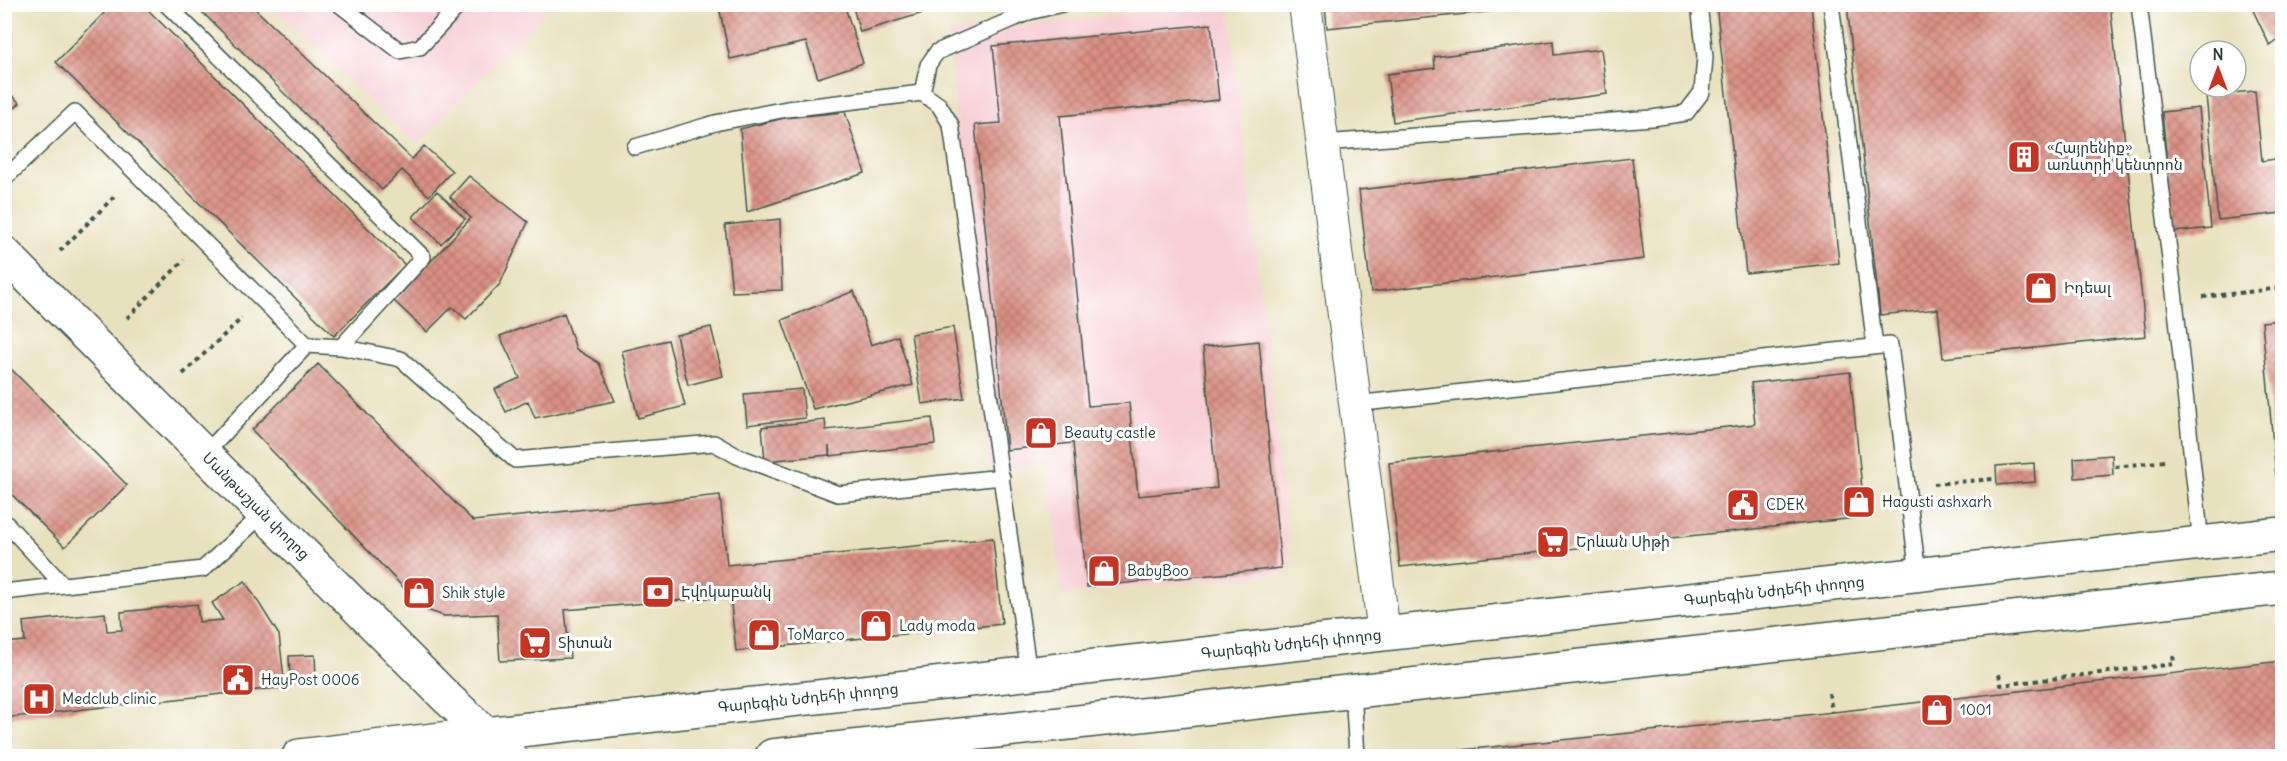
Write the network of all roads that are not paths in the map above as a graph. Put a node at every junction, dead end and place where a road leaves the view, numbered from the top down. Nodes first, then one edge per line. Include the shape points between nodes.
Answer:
1 (166, 4) edge
2 (339, 4) edge
3 (460, 4) edge
4 (1062, 4) edge
5 (1305, 4) edge
6 (1699, 4) edge
7 (1831, 4) edge
8 (2139, 4) edge
9 (922, 93) junction
10 (1323, 143) junction
11 (635, 147) dead end
12 (4, 179) edge
13 (4, 254) edge
14 (307, 345) junction
15 (1875, 346) junction
16 (341, 347) junction
17 (1355, 404) junction
18 (205, 454) junction
19 (1002, 477) junction
20 (264, 513) junction
21 (4, 521) edge
22 (2283, 534) edge
23 (2201, 543) junction
24 (1918, 575) junction
25 (63, 585) junction
26 (2283, 588) edge
27 (4, 592) edge
28 (1384, 634) junction
29 (1029, 674) junction
30 (1353, 692) junction
31 (484, 734) junction
32 (299, 756) edge
33 (510, 756) edge
34 (772, 756) edge
35 (1357, 756) edge

1 - 16 lane via 423,257
2 - 3 lane via 400,51 420,47
4 - 9 lane via 1029,12 937,52 928,65
5 - 10 street
6 - 10 lane via 1705,57 1702,92 1686,113
7 - 15 lane
8 - 23 lane
9 - 11 lane via 787,109 715,123
9 - 19 lane via 939,105 951,125
10 - 17 street
12 - 14 lane via 75,112
13 - 18 main road, Մանթաշյան փողոց
14 - 16 lane
14 - 18 lane
15 - 17 lane
15 - 24 lane via 1890,345
16 - 19 lane via 401,360 515,460 714,443 737,456 838,494
17 - 28 street
18 - 20 main road, Մանթաշյան փողոց
19 - 29 lane
20 - 25 lane via 203,569
20 - 31 main road, Մանթաշյան փողոց
21 - 25 lane
22 - 23 main road, Գարեգին Նժդեհի փողոց
23 - 24 main road, Գարեգին Նժդեհի փողոց
24 - 28 main road, Գարեգին Նժդեհի փողոց
25 - 27 lane
26 - 30 main road
28 - 29 main road, Գարեգին Նժդեհի փողոց
29 - 31 main road, Գարեգին Նժդեհի փողոց
30 - 34 main road
30 - 35 lane
31 - 32 main road, Գարեգին Նժդեհի փողոց
31 - 33 main road, Մանթաշյան փողոց

